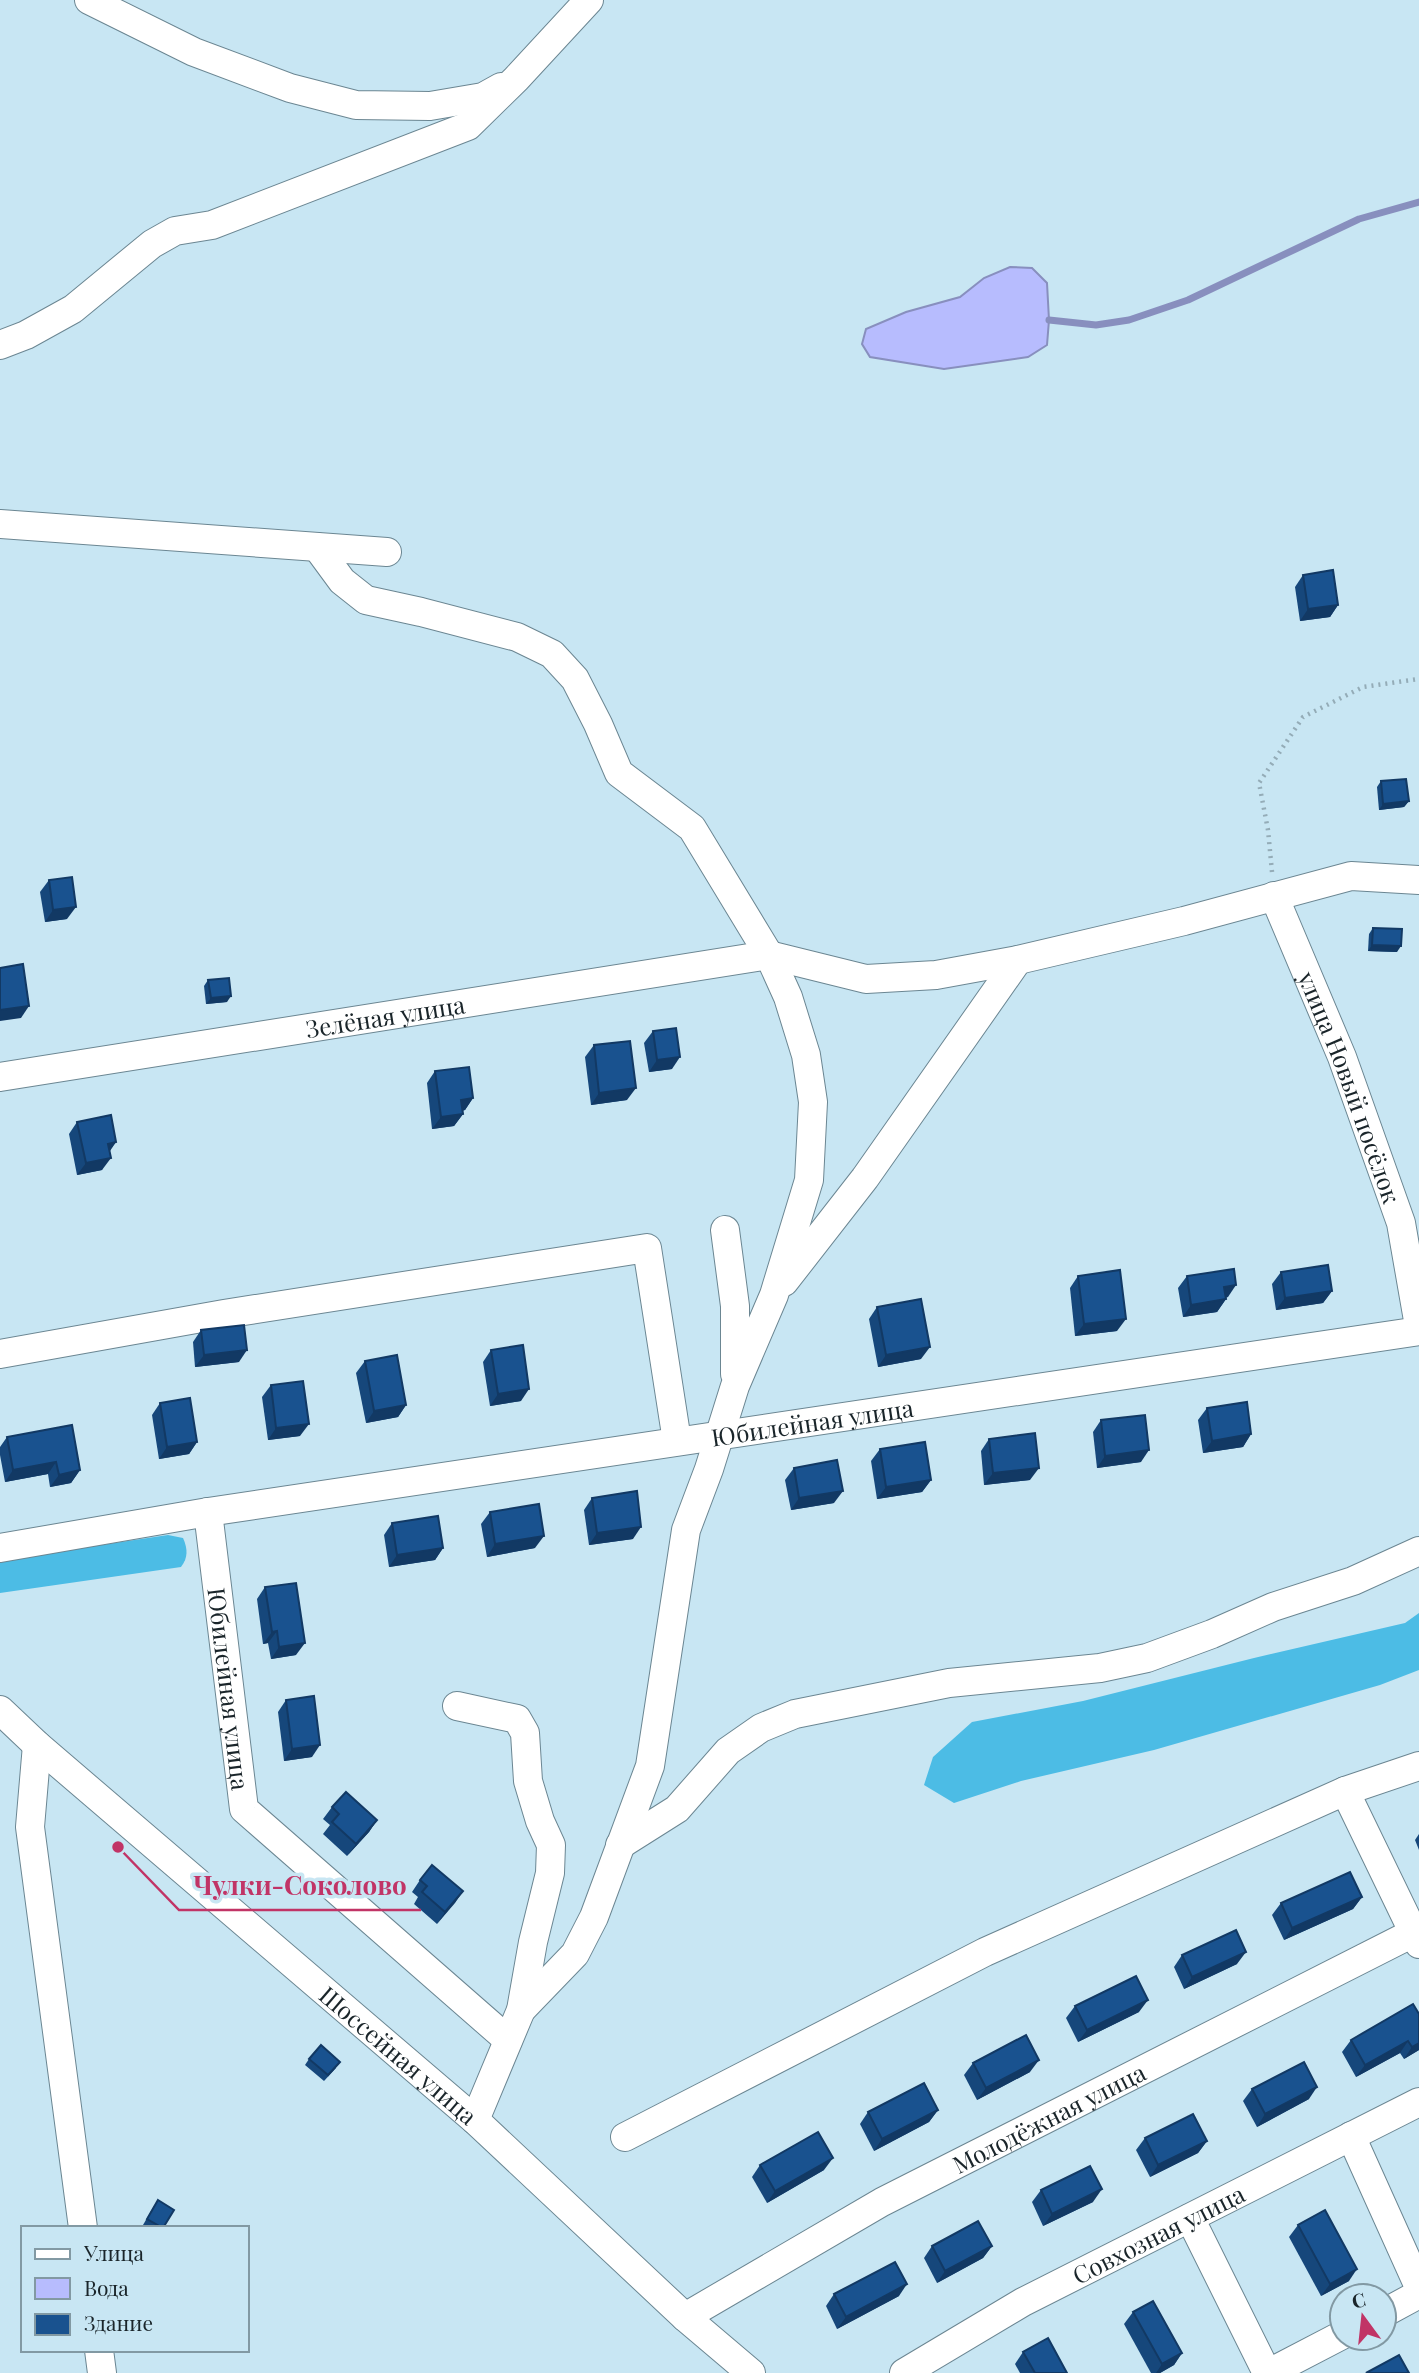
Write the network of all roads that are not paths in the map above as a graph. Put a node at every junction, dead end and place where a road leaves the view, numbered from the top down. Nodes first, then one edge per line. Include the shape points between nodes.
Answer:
1 (89, 0) edge
2 (589, 0) edge
3 (516, 79) junction
4 (0, 345) edge
5 (0, 524) edge
6 (317, 547) junction
7 (387, 552) dead end
8 (1419, 880) edge
9 (1274, 896) junction
10 (769, 955) junction
11 (1018, 960) junction
12 (0, 1077) edge
13 (725, 1230) dead end
14 (774, 1295) junction
15 (1419, 1329) edge
16 (0, 1354) edge
17 (735, 1386) junction
18 (718, 1435) junction
19 (677, 1441) junction
20 (208, 1512) junction
21 (0, 1548) edge
22 (1419, 1551) edge
23 (457, 1706) dead end
24 (0, 1710) edge
25 (37, 1745) junction
26 (1419, 1766) edge
27 (1345, 1791) junction
28 (620, 1844) junction
29 (1417, 1936) edge
30 (522, 2010) junction
31 (508, 2040) junction
32 (1419, 2102) edge
33 (475, 2120) junction
34 (1351, 2136) junction
35 (625, 2137) dead end
36 (1190, 2218) junction
37 (83, 2226) edge
38 (1419, 2287) edge
39 (1419, 2294) edge
40 (1398, 2305) edge
41 (685, 2317) junction
42 (1328, 2342) edge
43 (99, 2352) edge
44 (102, 2373) edge
45 (751, 2373) edge
46 (904, 2373) edge
47 (1268, 2373) edge

1 - 3 street via 194,52 290,88 356,105 430,106 483,97
2 - 3 street
3 - 4 street via 468,126 212,225 176,231 152,244 73,309
5 - 6 street
6 - 7 street
6 - 10 street via 342,581 366,600 517,637 552,654 575,679 619,773 692,828
8 - 9 street via 1351,876
9 - 11 street
9 - 15 street, улица Новый посёлок via 1342,1057 1401,1223
10 - 11 street via 866,979 936,975
10 - 12 street, Зелёная улица
10 - 14 street via 806,1055 813,1102 809,1180
11 - 14 street via 865,1178
13 - 17 street via 735,1306
14 - 17 street
15 - 18 street, Юбилейная улица
16 - 19 street via 647,1248
17 - 18 street
18 - 19 street, Юбилейная улица
18 - 28 street via 686,1530 650,1766
19 - 20 street, Юбилейная улица
20 - 21 street, Юбилейная улица
20 - 31 street, Юбилейная улица via 244,1809
22 - 28 street via 1353,1581 1273,1607 1147,1658 1100,1668 949,1684 795,1714 761,1728 727,1751 677,1809
23 - 30 street via 517,1719 525,1733 528,1781 551,1845 550,1873
24 - 25 street, Шоссейная улица
25 - 33 street, Шоссейная улица
25 - 37 street via 30,1827
26 - 27 street
27 - 29 street
27 - 35 street via 985,1952
28 - 30 street via 594,1917 575,1954
29 - 41 street, Молодёжная улица via 882,2203
30 - 31 street
31 - 33 street
32 - 34 street, Совхозная улица
33 - 41 street, Шоссейная улица
34 - 36 street, Совхозная улица
34 - 38 street
36 - 46 street, Совхозная улица via 1023,2302
36 - 47 street
39 - 40 street
41 - 45 street, Шоссейная улица
42 - 47 street
43 - 44 street

